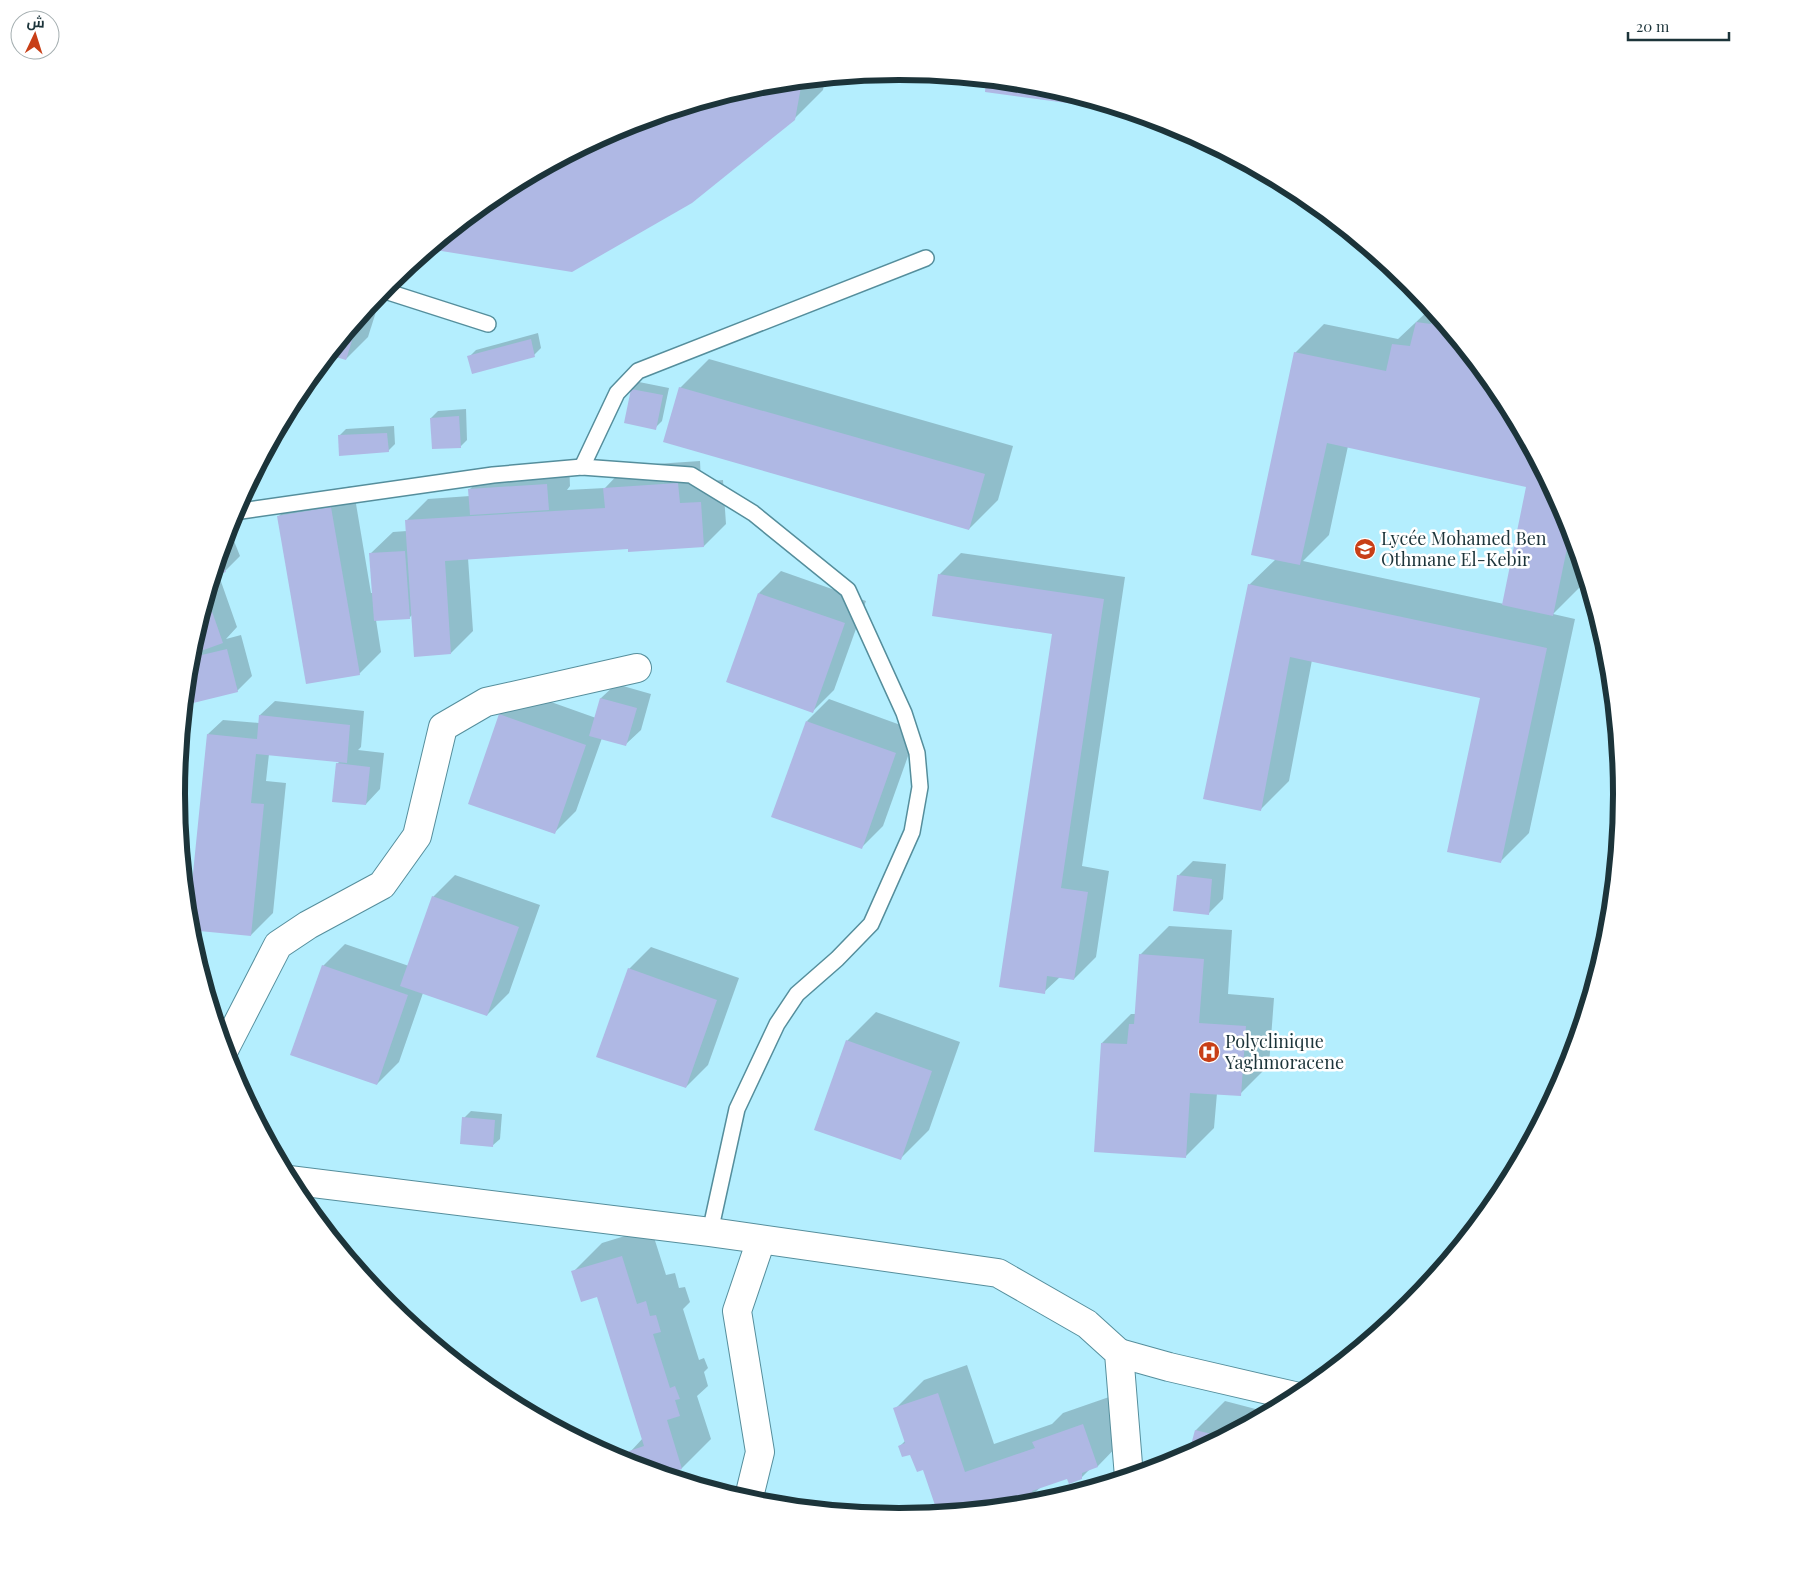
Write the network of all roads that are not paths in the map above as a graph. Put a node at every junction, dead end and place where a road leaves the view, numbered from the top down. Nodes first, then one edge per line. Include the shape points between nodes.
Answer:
1 (926, 258) dead end
2 (390, 293) edge
3 (488, 324) dead end
4 (582, 467) junction
5 (244, 511) edge
6 (637, 668) dead end
7 (229, 1041) edge
8 (299, 1181) edge
9 (710, 1232) junction
10 (761, 1240) junction
11 (1118, 1353) junction
12 (1287, 1394) edge
13 (1128, 1471) edge
14 (750, 1493) edge

1 - 4 lane via 638,370 617,393
2 - 3 lane
4 - 5 lane via 493,475
4 - 9 lane via 691,475 753,513 848,590 904,714 917,752 920,787 912,832 871,924 797,994 777,1024 737,1109
6 - 7 street via 486,702 443,727 417,836 382,884 278,945
8 - 9 street
9 - 10 street
10 - 11 street via 998,1273 1087,1324
10 - 14 street via 737,1310 760,1452
11 - 12 street
11 - 13 street

